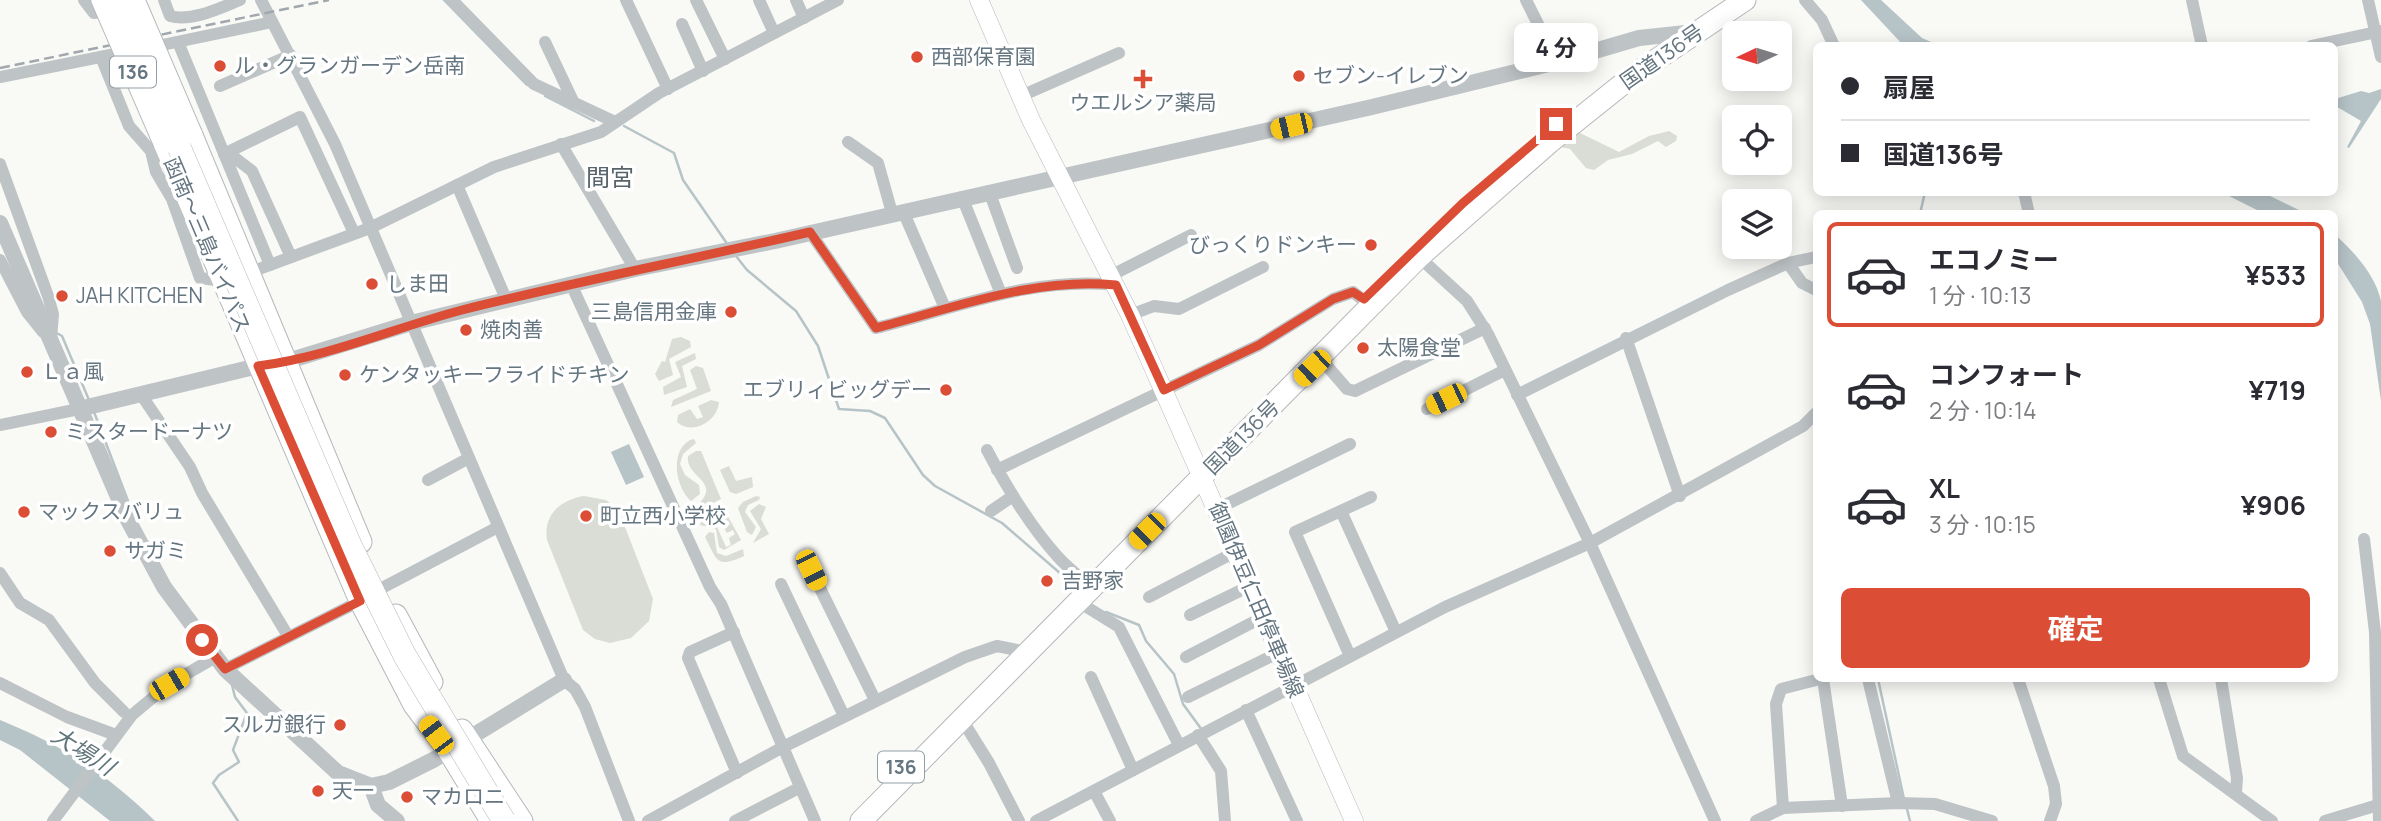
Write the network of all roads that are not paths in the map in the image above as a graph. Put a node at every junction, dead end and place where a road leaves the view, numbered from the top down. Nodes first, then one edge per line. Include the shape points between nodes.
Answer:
1 (84, 0) edge
2 (102, 0) edge
3 (116, 0) edge
4 (134, 0) edge
5 (162, 0) edge
6 (240, 0) edge
7 (261, 0) edge
8 (452, 0) edge
9 (626, 0) edge
10 (696, 0) edge
11 (759, 0) edge
12 (796, 0) edge
13 (980, 0) edge
14 (1526, 0) edge
15 (1730, 0) edge
16 (1745, 0) edge
17 (1805, 0) edge
18 (2192, 0) edge
19 (2368, 0) edge
20 (831, 1) edge
21 (804, 18) junction
22 (272, 22) junction
23 (682, 24) dead end
24 (2378, 32) edge
25 (774, 33) junction
26 (1687, 33) junction
27 (178, 42) junction
28 (545, 42) dead end
29 (1832, 42) edge
30 (2201, 42) edge
31 (2330, 42) edge
32 (1119, 52) dead end
33 (291, 55) junction
34 (101, 57) junction
35 (2381, 57) edge
36 (724, 59) junction
37 (1557, 62) junction
38 (702, 71) junction
39 (0, 77) edge
40 (220, 86) dead end
41 (668, 89) junction
42 (1021, 96) junction
43 (575, 103) junction
44 (615, 122) junction
45 (848, 142) dead end
46 (561, 144) junction
47 (225, 156) junction
48 (0, 164) edge
49 (1060, 175) junction
50 (457, 185) junction
51 (989, 191) junction
52 (962, 197) junction
53 (6, 203) edge
54 (897, 212) junction
55 (0, 223) edge
56 (370, 228) junction
57 (810, 232) junction
58 (355, 233) junction
59 (1191, 235) dead end
60 (291, 257) junction
61 (1419, 257) junction
62 (1813, 258) edge
63 (0, 260) edge
64 (1788, 263) junction
65 (270, 265) junction
66 (1264, 267) dead end
67 (1017, 268) dead end
68 (635, 269) junction
69 (248, 273) junction
70 (1114, 280) junction
71 (223, 281) junction
72 (571, 284) junction
73 (1813, 288) edge
74 (1001, 294) junction
75 (506, 299) junction
76 (1368, 303) junction
77 (945, 308) junction
78 (1130, 315) junction
79 (411, 323) junction
80 (1485, 328) junction
81 (1626, 338) junction
82 (51, 339) junction
83 (1321, 359) junction
84 (285, 362) junction
85 (258, 366) junction
86 (1505, 370) junction
87 (1164, 390) junction
88 (140, 393) junction
89 (1517, 395) junction
90 (79, 409) junction
91 (1427, 409) dead end
92 (1813, 416) edge
93 (0, 425) edge
94 (1350, 444) dead end
95 (987, 450) dead end
96 (469, 458) junction
97 (998, 470) junction
98 (1201, 471) junction
99 (428, 480) dead end
100 (1013, 496) junction
101 (1680, 496) junction
102 (1371, 497) dead end
103 (1217, 509) junction
104 (991, 511) dead end
105 (1341, 511) junction
106 (498, 527) junction
107 (2364, 539) dead end
108 (1590, 543) junction
109 (1235, 552) junction
110 (811, 570) dead end
111 (0, 573) edge
112 (781, 584) dead end
113 (1250, 586) junction
114 (382, 588) junction
115 (1084, 590) junction
116 (1149, 597) dead end
117 (360, 601) junction
118 (1190, 615) dead end
119 (1263, 617) junction
120 (734, 632) junction
121 (1396, 632) junction
122 (288, 636) junction
123 (1020, 653) junction
124 (1278, 653) junction
125 (1350, 656) junction
126 (1186, 657) dead end
127 (220, 663) junction
128 (1091, 677) dead end
129 (564, 680) junction
130 (1813, 681) edge
131 (1821, 682) edge
132 (1869, 682) edge
133 (2019, 682) edge
134 (2160, 682) edge
135 (2221, 682) edge
136 (0, 683) edge
137 (1292, 686) junction
138 (1188, 697) dead end
139 (875, 700) junction
140 (1246, 710) junction
141 (124, 712) dead end
142 (845, 716) junction
143 (961, 719) junction
144 (1198, 735) junction
145 (466, 738) junction
146 (113, 739) junction
147 (1179, 745) junction
148 (783, 747) junction
149 (447, 750) junction
150 (1133, 770) junction
151 (737, 772) junction
152 (370, 786) junction
153 (799, 789) junction
154 (1094, 791) junction
155 (2236, 792) junction
156 (1898, 803) junction
157 (2378, 805) junction
158 (1842, 806) junction
159 (1783, 808) junction
160 (55, 819) edge
161 (656, 819) edge
162 (397, 821) edge
163 (491, 821) edge
164 (504, 821) edge
165 (522, 821) edge
166 (629, 821) edge
167 (735, 821) edge
168 (815, 821) edge
169 (848, 821) edge
170 (861, 821) edge
171 (1019, 821) edge
172 (1036, 821) edge
173 (1110, 821) edge
174 (1225, 821) edge
175 (1297, 821) edge
176 (1354, 821) edge
177 (1715, 821) edge
178 (1756, 821) edge
179 (1992, 821) edge
180 (2050, 821) edge
181 (2272, 821) edge
182 (2325, 821) edge
183 (2379, 821) edge

1 - 5 street via 94,13
2 - 71 highway, 函南～三島バイパス / 136, bridge
3 - 164 highway, bridge via 360,566 411,666
4 - 69 highway, 函南～三島バイパス / 136, bridge
5 - 6 street via 170,16 177,18
7 - 22 street
8 - 43 street via 534,84
9 - 41 street
10 - 36 street
11 - 25 street
12 - 21 street
13 - 42 main road, 御園伊豆仁田停車場線
14 - 37 street
15 - 26 highway, 国道136号 / 136
16 - 26 highway, 国道136号 / 136
17 - 29 street
18 - 30 street
19 - 24 street
20 - 21 street
21 - 25 street
22 - 27 street
22 - 33 street
23 - 38 street
24 - 31 street
24 - 35 street
25 - 36 street
26 - 37 street via 1639,38
26 - 61 highway, 国道136号 / 136 via 1550,142
26 - 76 highway, 国道136号 / 136 via 1630,66 1538,139 1463,203
27 - 34 street
27 - 47 street
28 - 43 street
32 - 42 street
33 - 40 street
33 - 56 street
34 - 39 street
34 - 71 street via 130,126 151,151 156,172 173,199 200,278
36 - 38 street
37 - 49 street
38 - 41 street
41 - 44 street
42 - 49 main road, 御園伊豆仁田停車場線
43 - 44 street
44 - 46 street via 601,132
45 - 54 street via 878,163
46 - 50 street
46 - 68 street
47 - 58 street via 300,117
47 - 60 street via 252,171
47 - 65 street
48 - 53 street
49 - 51 street
49 - 70 main road, 御園伊豆仁田停車場線
50 - 56 street
50 - 75 street
51 - 52 street
51 - 67 street
52 - 54 street
52 - 74 street
53 - 82 street via 48,296 53,314
54 - 57 street
54 - 77 street
55 - 82 street
56 - 58 street
56 - 79 street
57 - 68 street
57 - 77 street via 876,328
58 - 60 street
59 - 70 street
60 - 65 street
61 - 76 highway, 国道136号 / 136
61 - 80 street via 1468,301
62 - 64 street
63 - 82 street via 27,312
64 - 73 street via 1802,283
64 - 81 street
65 - 69 street
66 - 78 street via 1179,309 1154,306
68 - 72 street
69 - 84 highway, 函南～三島バイパス / 136
70 - 74 street
70 - 78 main road, 御園伊豆仁田停車場線
71 - 85 highway, 函南～三島バイパス / 136
72 - 75 street
72 - 120 street
74 - 77 street
75 - 79 street
76 - 83 highway, 国道136号 / 136
76 - 87 street via 1353,292 1333,299 1259,345
76 - 98 highway, 国道136号 / 136
78 - 87 main road, 御園伊豆仁田停車場線
79 - 84 street
79 - 96 street
80 - 83 street via 1355,391
80 - 86 street
81 - 89 street
81 - 101 street
82 - 90 street
83 - 98 highway, 国道136号 / 136
84 - 85 street
84 - 114 highway, 函南～三島バイパス / 136
85 - 88 street
85 - 117 highway, 函南～三島バイパス / 136
86 - 89 street
86 - 91 street
87 - 97 street
87 - 98 main road, 御園伊豆仁田停車場線
88 - 90 street
88 - 122 street via 190,467
89 - 108 street
90 - 93 street
90 - 127 street via 128,520 164,587
92 - 101 street
94 - 103 street
95 - 97 street
96 - 99 street
96 - 106 street
97 - 100 street
98 - 103 main road, 御園伊豆仁田停車場線
98 - 115 highway, 国道136号 / 136
100 - 104 street
100 - 115 street
101 - 108 street
102 - 105 street
103 - 109 main road, 御園伊豆仁田停車場線
105 - 121 street
105 - 125 street via 1295,532
106 - 114 street
106 - 129 street
107 - 157 street via 2375,632
108 - 121 street
108 - 177 street
109 - 113 main road, 御園伊豆仁田停車場線
109 - 116 street
110 - 139 street
111 - 141 street via 20,603 54,625 95,683
112 - 142 street
113 - 118 street
113 - 119 main road, 御園伊豆仁田停車場線
114 - 145 highway, 函南～三島バイパス / 136
115 - 123 highway, 国道136号 / 136
115 - 147 street via 1119,627
117 - 122 street
117 - 149 highway, 函南～三島バイパス / 136 via 414,705
119 - 124 main road, 御園伊豆仁田停車場線
119 - 126 street
120 - 148 street
120 - 151 street via 690,652 688,658
121 - 125 street
122 - 127 street
123 - 139 street via 997,646 986,649
123 - 143 highway, 国道136号 / 136
123 - 169 highway, 国道136号 / 136
124 - 137 main road, 御園伊豆仁田停車場線
124 - 138 street
125 - 137 street
127 - 146 street via 146,701
127 - 152 street via 338,773
128 - 150 street
129 - 145 street
129 - 166 street via 585,707
130 - 159 street via 1781,689 1776,704
131 - 158 street
132 - 156 street
133 - 180 street via 2054,786 2056,804
134 - 155 street via 2183,756
135 - 155 street
136 - 146 street
137 - 140 street
137 - 176 main road, 御園伊豆仁田停車場線
139 - 142 street
140 - 144 street
140 - 175 street
142 - 148 street
143 - 170 highway, 国道136号 / 136
143 - 171 street
144 - 147 street
144 - 174 street via 1221,771
145 - 149 street
145 - 165 highway, 函南～三島バイパス / 136
146 - 160 street
147 - 150 street
148 - 151 street
148 - 153 street
149 - 152 street via 389,782
149 - 163 highway, 函南～三島バイパス / 136
150 - 154 street
151 - 161 street
152 - 162 street via 378,805
153 - 167 street
153 - 168 street
154 - 172 street
154 - 173 street
155 - 181 street
156 - 158 street
156 - 179 street via 1935,804
157 - 182 street
157 - 183 street
158 - 159 street
159 - 178 street

